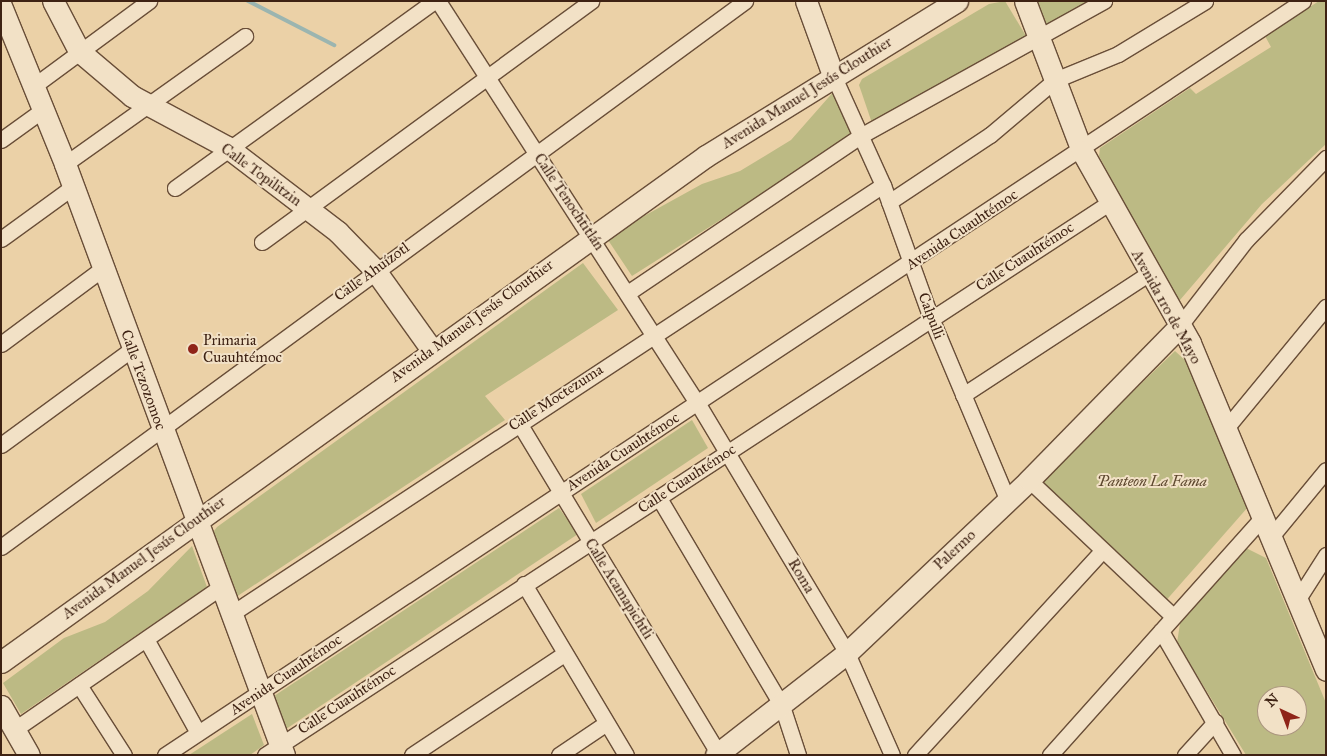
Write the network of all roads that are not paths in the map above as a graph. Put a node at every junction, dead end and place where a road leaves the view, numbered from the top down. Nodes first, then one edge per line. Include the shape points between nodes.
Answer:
1 (53, 1) edge
2 (149, 1) edge
3 (436, 1) edge
4 (591, 1) edge
5 (745, 1) edge
6 (806, 1) edge
7 (957, 1) edge
8 (1025, 1) edge
9 (1104, 1) edge
10 (1205, 1) edge
11 (1303, 1) edge
12 (1, 6) edge
13 (5, 31) edge
14 (245, 36) dead end
15 (1041, 38) junction
16 (79, 51) junction
17 (833, 75) junction
18 (488, 76) junction
19 (1054, 80) junction
20 (35, 85) junction
21 (146, 106) junction
22 (44, 109) junction
23 (862, 135) junction
24 (1, 140) edge
25 (227, 147) junction
26 (1082, 150) junction
27 (537, 153) junction
28 (1326, 158) edge
29 (65, 164) junction
30 (883, 185) junction
31 (74, 186) junction
32 (175, 188) dead end
33 (889, 202) junction
34 (1109, 203) junction
35 (308, 208) junction
36 (592, 236) junction
37 (1, 239) edge
38 (262, 242) dead end
39 (912, 264) junction
40 (102, 269) junction
41 (374, 269) junction
42 (1148, 274) junction
43 (629, 292) junction
44 (1326, 307) edge
45 (931, 318) junction
46 (1178, 328) junction
47 (655, 335) junction
48 (1, 344) edge
49 (132, 349) junction
50 (432, 350) junction
51 (963, 396) junction
52 (698, 404) junction
53 (519, 423) junction
54 (1227, 427) junction
55 (161, 430) junction
56 (1, 445) edge
57 (726, 453) junction
58 (1326, 470) edge
59 (1029, 480) junction
60 (560, 492) junction
61 (659, 498) junction
62 (1008, 500) junction
63 (1262, 518) junction
64 (196, 521) junction
65 (1270, 538) junction
66 (589, 542) junction
67 (1, 546) edge
68 (1102, 551) junction
69 (1326, 555) edge
70 (524, 584) junction
71 (220, 586) junction
72 (1296, 602) junction
73 (231, 614) junction
74 (1173, 616) junction
75 (1161, 631) junction
76 (146, 638) junction
77 (847, 653) junction
78 (564, 654) junction
79 (1, 662) edge
80 (1326, 670) edge
81 (79, 685) junction
82 (260, 692) junction
83 (1, 706) edge
84 (782, 706) junction
85 (1215, 722) junction
86 (605, 724) junction
87 (14, 730) junction
88 (198, 732) junction
89 (276, 751) edge
90 (718, 754) edge
91 (29, 755) edge
92 (124, 755) edge
93 (165, 755) edge
94 (412, 755) edge
95 (559, 755) edge
96 (626, 755) edge
97 (798, 755) edge
98 (892, 755) edge
99 (915, 755) edge
100 (1050, 755) edge
101 (1185, 755) edge
102 (1233, 755) edge

1 - 16 street, Calle Topilitzin
2 - 16 street
3 - 18 street, Calle Tenochtitlán
3 - 25 street
4 - 18 street
5 - 27 street, Calle Ahuízotl
6 - 17 street
7 - 17 street, Avenida Manuel Jesús Clouthier
8 - 15 street, Avenida 1ro de Mayo
9 - 15 street
10 - 19 street via 1118,54
11 - 26 street, Avenida Cuauhtémoc
12 - 13 street, Calle Tezozomoc
13 - 20 street, Calle Tezozomoc
14 - 21 street
15 - 19 street, Avenida 1ro de Mayo
15 - 23 street
16 - 20 street
16 - 21 street, Calle Topilitzin
17 - 23 street, Calpulli
17 - 36 street, Avenida Manuel Jesús Clouthier
18 - 27 street, Calle Tenochtitlán
18 - 35 street
19 - 26 street, Avenida 1ro de Mayo
19 - 33 street via 990,135
20 - 22 street, Calle Tezozomoc
21 - 25 street, Calle Topilitzin
21 - 29 street
22 - 24 street
22 - 29 street, Calle Tezozomoc
23 - 30 street, Calpulli
23 - 43 street
25 - 32 street
25 - 35 street, Calle Topilitzin
26 - 34 street, Avenida 1ro de Mayo
26 - 39 street, Avenida Cuauhtémoc
27 - 36 street, Calle Tenochtitlán
27 - 41 street, Calle Ahuízotl
28 - 46 street via 1246,240
29 - 31 street, Calle Tezozomoc
30 - 33 street, Calpulli
30 - 47 street, Calle Moctezuma
31 - 37 street
31 - 40 street, Calle Tezozomoc
33 - 39 street, Calpulli
34 - 42 street, Avenida 1ro de Mayo
34 - 45 street, Calle Cuauhtémoc
35 - 38 street
35 - 41 street, Calle Topilitzin
36 - 43 street, Calle Tenochtitlán
36 - 50 street, Avenida Manuel Jesús Clouthier
39 - 45 street, Calpulli
39 - 52 street, Avenida Cuauhtémoc
40 - 48 street
40 - 49 street, Calle Tezozomoc
41 - 50 street, Calle Topilitzin
41 - 55 street, Calle Ahuízotl
42 - 46 street, Avenida 1ro de Mayo
42 - 51 street
43 - 47 street, Calle Tenochtitlán
44 - 54 street
45 - 51 street, Calpulli
45 - 57 street, Calle Cuauhtémoc
46 - 54 street, Avenida 1ro de Mayo via 1190,343
46 - 59 street, Palermo
47 - 52 street, Calle Tenochtitlán
47 - 53 street, Calle Moctezuma
49 - 55 street, Calle Tezozomoc
49 - 56 street
50 - 64 street, Avenida Manuel Jesús Clouthier
51 - 62 street, Calpulli
52 - 57 street, Roma
52 - 60 street, Avenida Cuauhtémoc
53 - 60 street, Calle Acamapichtli
53 - 73 street, Calle Moctezuma
54 - 63 street, Avenida 1ro de Mayo
55 - 64 street, Calle Tezozomoc
55 - 67 street, Calle Ahuízotl
57 - 61 street, Calle Cuauhtémoc
57 - 77 street, Roma
58 - 65 street
59 - 62 street, Palermo
59 - 68 street
60 - 66 street, Calle Acamapichtli
60 - 82 street, Avenida Cuauhtémoc
61 - 66 street, Calle Cuauhtémoc
61 - 84 street
62 - 77 street, Palermo
63 - 65 street, Avenida 1ro de Mayo
63 - 74 street
64 - 71 street, Calle Tezozomoc
64 - 79 street, Avenida Manuel Jesús Clouthier
65 - 72 street, Avenida 1ro de Mayo
66 - 70 street, Calle Cuauhtémoc
66 - 90 street, Calle Acamapichtli
68 - 74 street
68 - 99 street
69 - 72 street
70 - 78 street
70 - 89 street, Calle Cuauhtémoc
71 - 73 street, Calle Tezozomoc
71 - 76 street
72 - 80 street, Avenida 1ro de Mayo
73 - 82 street, Calle Tezozomoc
74 - 75 street
75 - 85 street
75 - 100 street
76 - 81 street
76 - 88 street
77 - 84 street, Palermo
77 - 98 street, Roma
78 - 86 street
78 - 94 street
81 - 87 street
81 - 92 street
82 - 88 street, Avenida Cuauhtémoc
82 - 89 street, Calle Tezozomoc
83 - 87 street
84 - 90 street, Palermo
84 - 97 street
85 - 101 street
85 - 102 street
86 - 95 street
86 - 96 street
87 - 91 street
88 - 93 street, Avenida Cuauhtémoc

